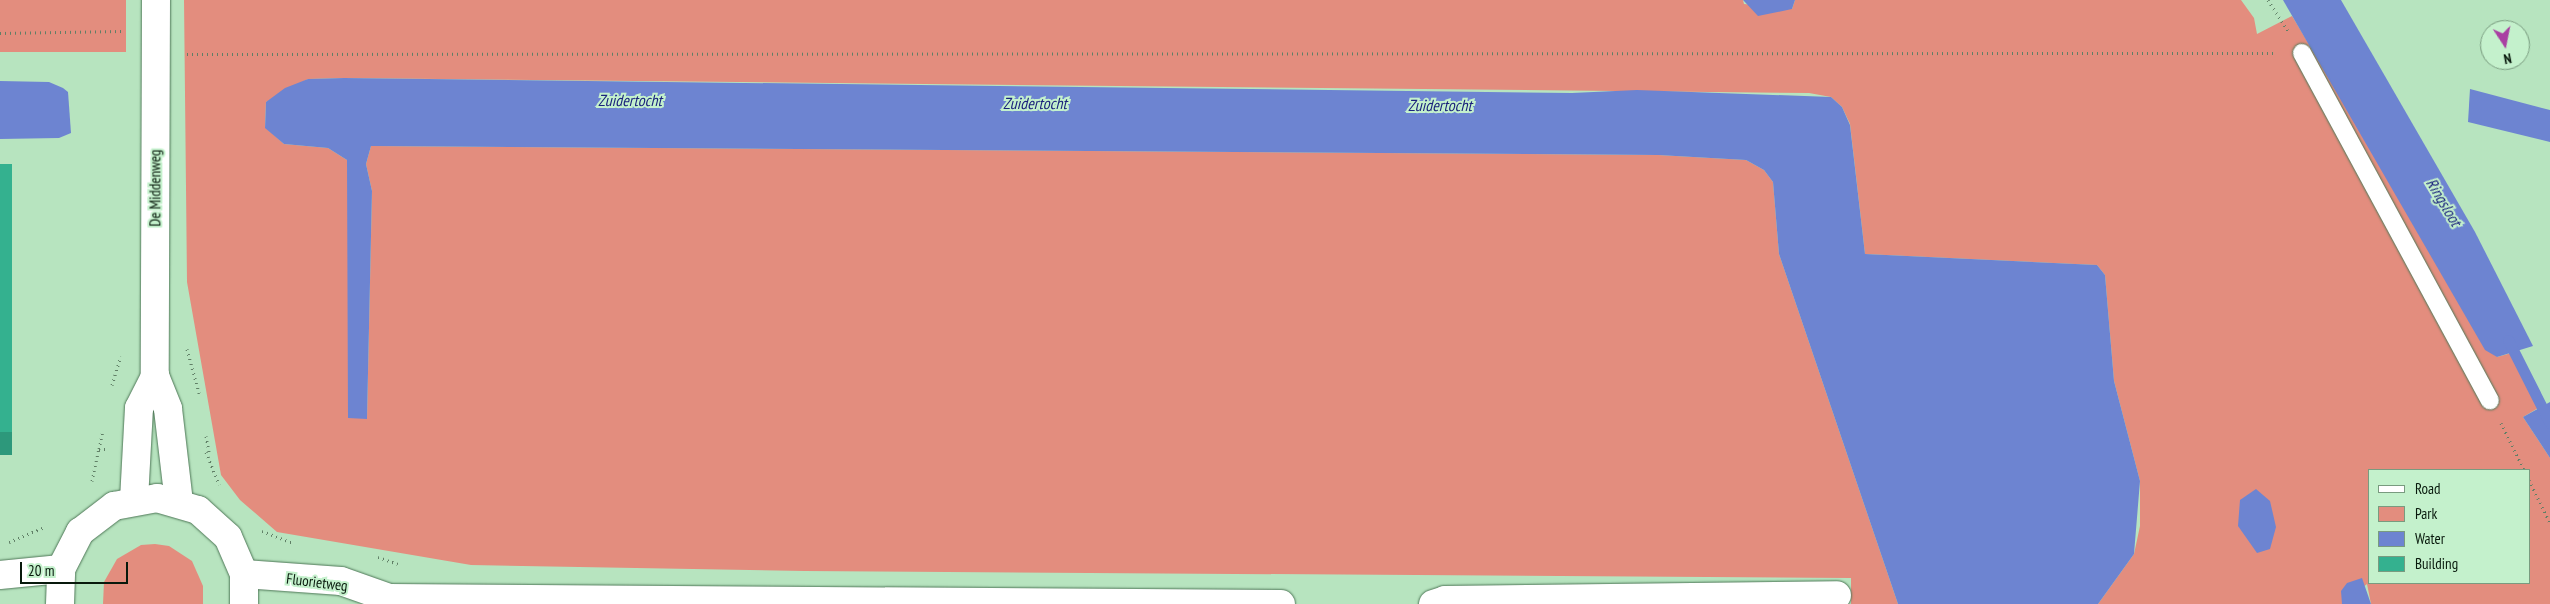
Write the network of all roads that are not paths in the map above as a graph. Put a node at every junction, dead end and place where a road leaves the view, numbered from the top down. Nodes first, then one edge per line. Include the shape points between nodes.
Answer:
1 (156, 0) edge
2 (2302, 53) road end
3 (155, 376) junction
4 (2490, 400) road end
5 (134, 500) junction
6 (179, 502) junction
7 (61, 569) junction
8 (244, 574) junction
9 (0, 575) edge
10 (1837, 595) dead end
11 (381, 601) edge
12 (60, 604) edge
13 (244, 604) edge
14 (1281, 604) edge
15 (1433, 604) edge

1 - 3 street, De Middenweg
2 - 4 lane
3 - 5 street, De Middenweg via 138,408
3 - 6 street, De Middenweg via 168,409
5 - 6 street
5 - 7 street via 96,517 72,543
6 - 8 street via 214,522 238,555
7 - 9 street
7 - 12 street
8 - 11 street, Fluorietweg via 341,581
8 - 13 street
10 - 15 street via 1445,600
11 - 14 street, Fluorietweg

